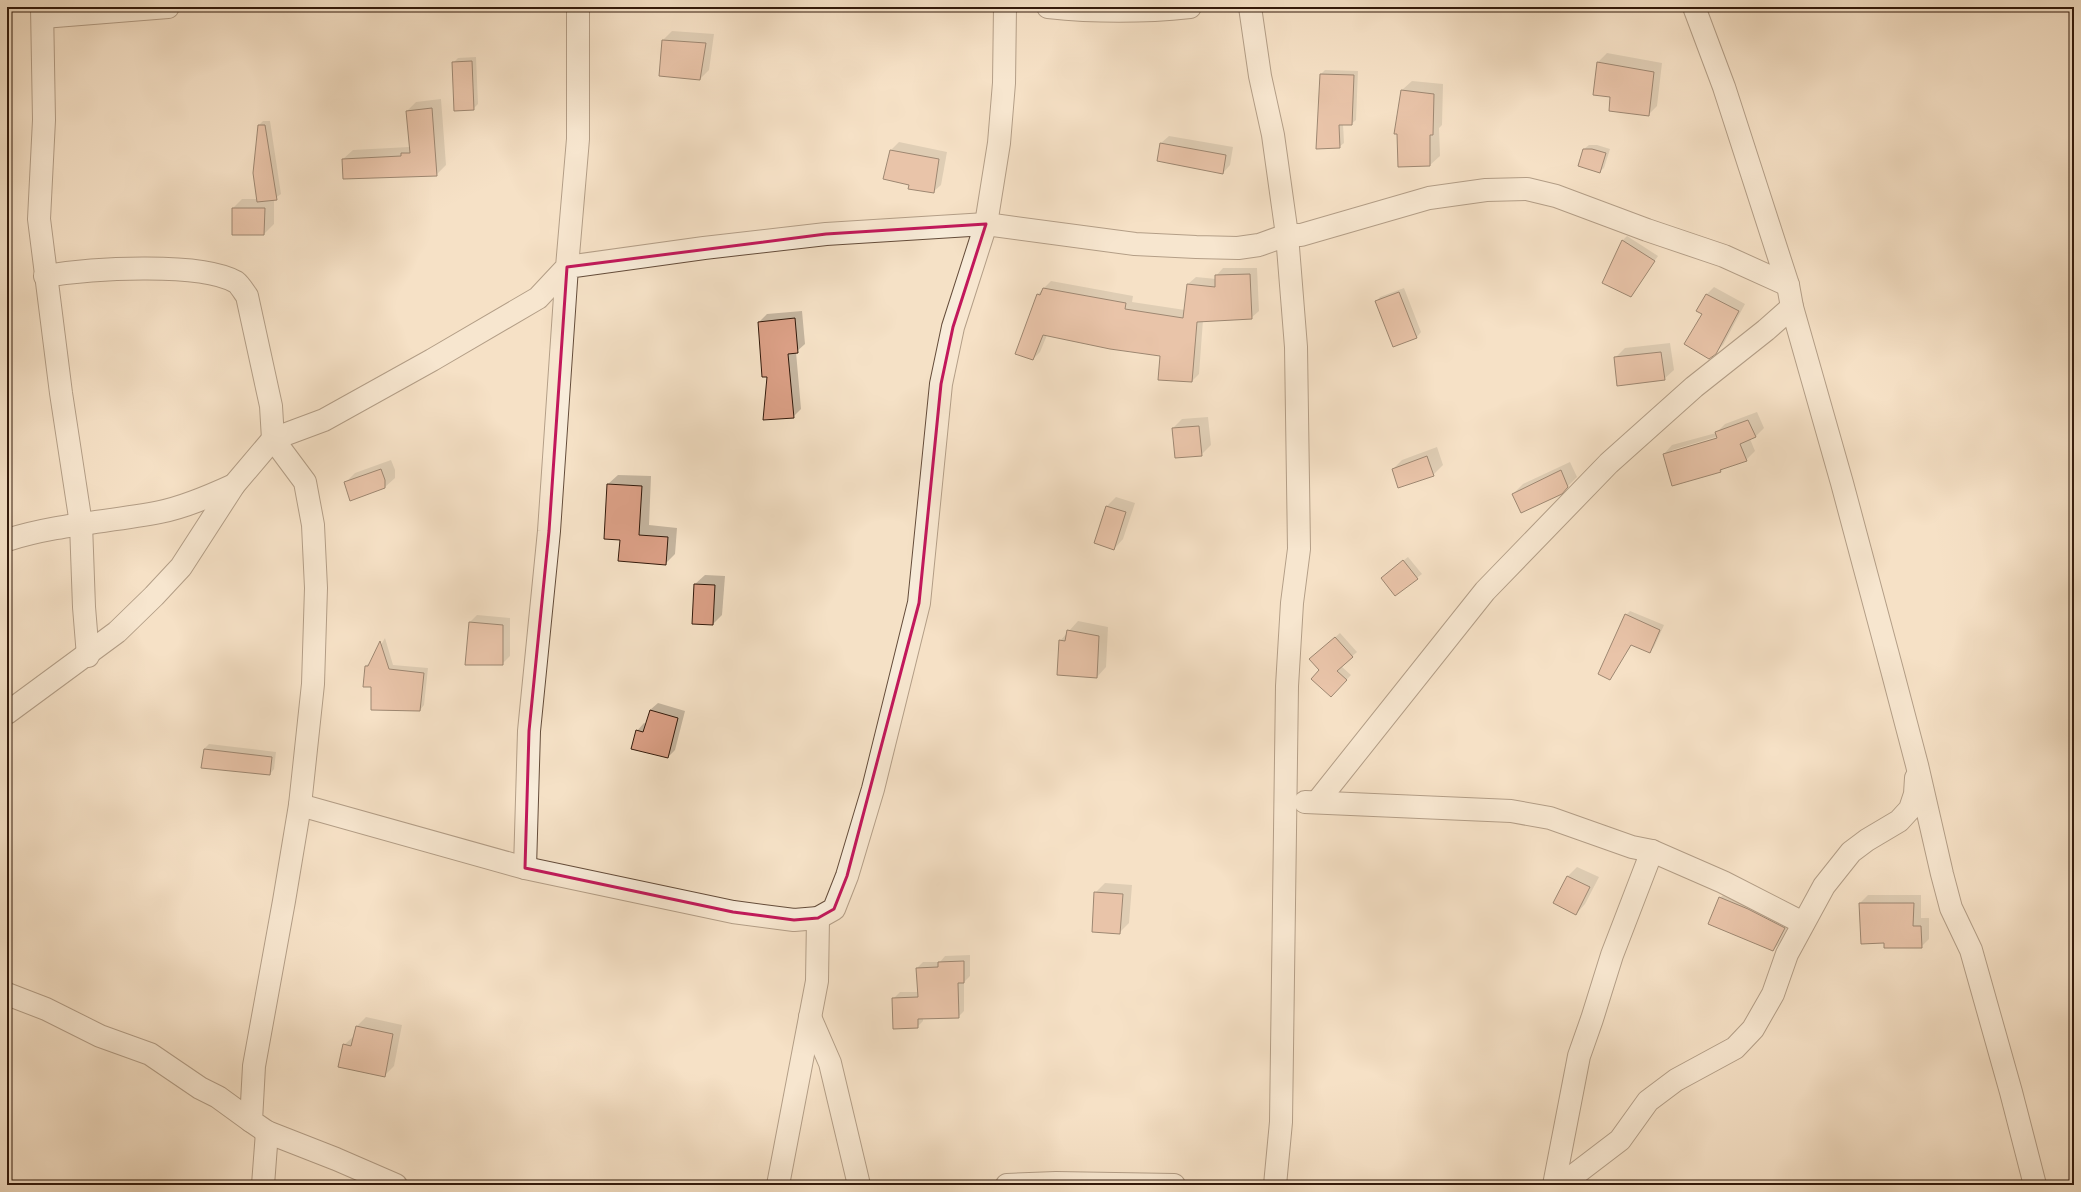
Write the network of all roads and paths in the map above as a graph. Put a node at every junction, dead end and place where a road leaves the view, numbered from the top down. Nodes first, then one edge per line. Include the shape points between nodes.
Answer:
1 (168, 7) edge
2 (578, 7) edge
3 (1005, 7) edge
4 (1048, 7) edge
5 (1190, 7) edge
6 (1250, 7) edge
7 (1694, 7) edge
8 (42, 12) edge
9 (986, 224) junction
10 (1287, 235) junction
11 (567, 267) junction
12 (45, 276) junction
13 (1788, 285) junction
14 (1792, 307) junction
15 (273, 438) junction
16 (234, 485) junction
17 (81, 524) junction
18 (7, 540) edge
19 (88, 656) junction
20 (7, 713) edge
21 (1917, 765) junction
22 (1287, 799) junction
23 (1317, 802) junction
24 (300, 805) junction
25 (1652, 851) junction
26 (525, 868) junction
27 (818, 918) junction
28 (1803, 924) junction
29 (7, 994) edge
30 (810, 1017) junction
31 (259, 1126) junction
32 (263, 1185) edge
33 (396, 1185) edge
34 (778, 1185) edge
35 (859, 1185) edge
36 (1007, 1185) edge
37 (1174, 1185) edge
38 (1275, 1185) edge
39 (1554, 1185) edge
40 (1561, 1185) edge
41 (2035, 1185) edge

1 - 8 street
2 - 11 street via 578,139
3 - 9 street via 1004,83 999,143
4 - 5 street via 1083,11
6 - 10 street via 1260,76 1273,135
7 - 13 street via 1724,87
8 - 12 street via 44,120 39,219
9 - 10 street via 1135,244 1196,247 1238,248 1259,245
9 - 11 street via 826,234
9 - 27 street via 953,327 941,384 919,603 909,648 873,789 847,876 834,909
10 - 13 street via 1301,235 1429,198 1486,190 1527,189 1556,196 1724,256
10 - 22 street via 1296,347 1299,549 1292,603 1287,686
11 - 15 street via 538,298 432,360 324,420
11 - 26 street via 549,531 529,731
12 - 15 street via 82,270 160,269 209,274 236,282 247,296 271,406
12 - 17 street
13 - 14 street
14 - 21 street
14 - 23 street via 1694,386 1609,463 1485,591
15 - 16 street
15 - 24 street via 305,482 313,525 316,588 313,684
16 - 17 street via 201,500 161,512
16 - 19 street via 181,567 118,632
17 - 18 street
17 - 19 street
19 - 20 street
21 - 28 street via 1910,809 1899,821 1867,840 1839,865
21 - 41 street via 1942,874 1952,908 1971,950
22 - 23 street
22 - 38 street via 1284,848 1281,1122
23 - 25 street via 1511,811 1550,818 1632,847
24 - 26 street
24 - 31 street via 254,1066
25 - 28 street via 1723,882
25 - 39 street via 1612,954 1579,1056
26 - 27 street via 733,912 794,920
27 - 30 street via 817,981
28 - 40 street via 1787,954 1773,994 1753,1029 1735,1048 1676,1080 1648,1101 1620,1140
29 - 31 street via 46,1009 100,1036 150,1054
30 - 34 street
30 - 35 street via 830,1063
31 - 32 street
31 - 33 street
36 - 37 street

